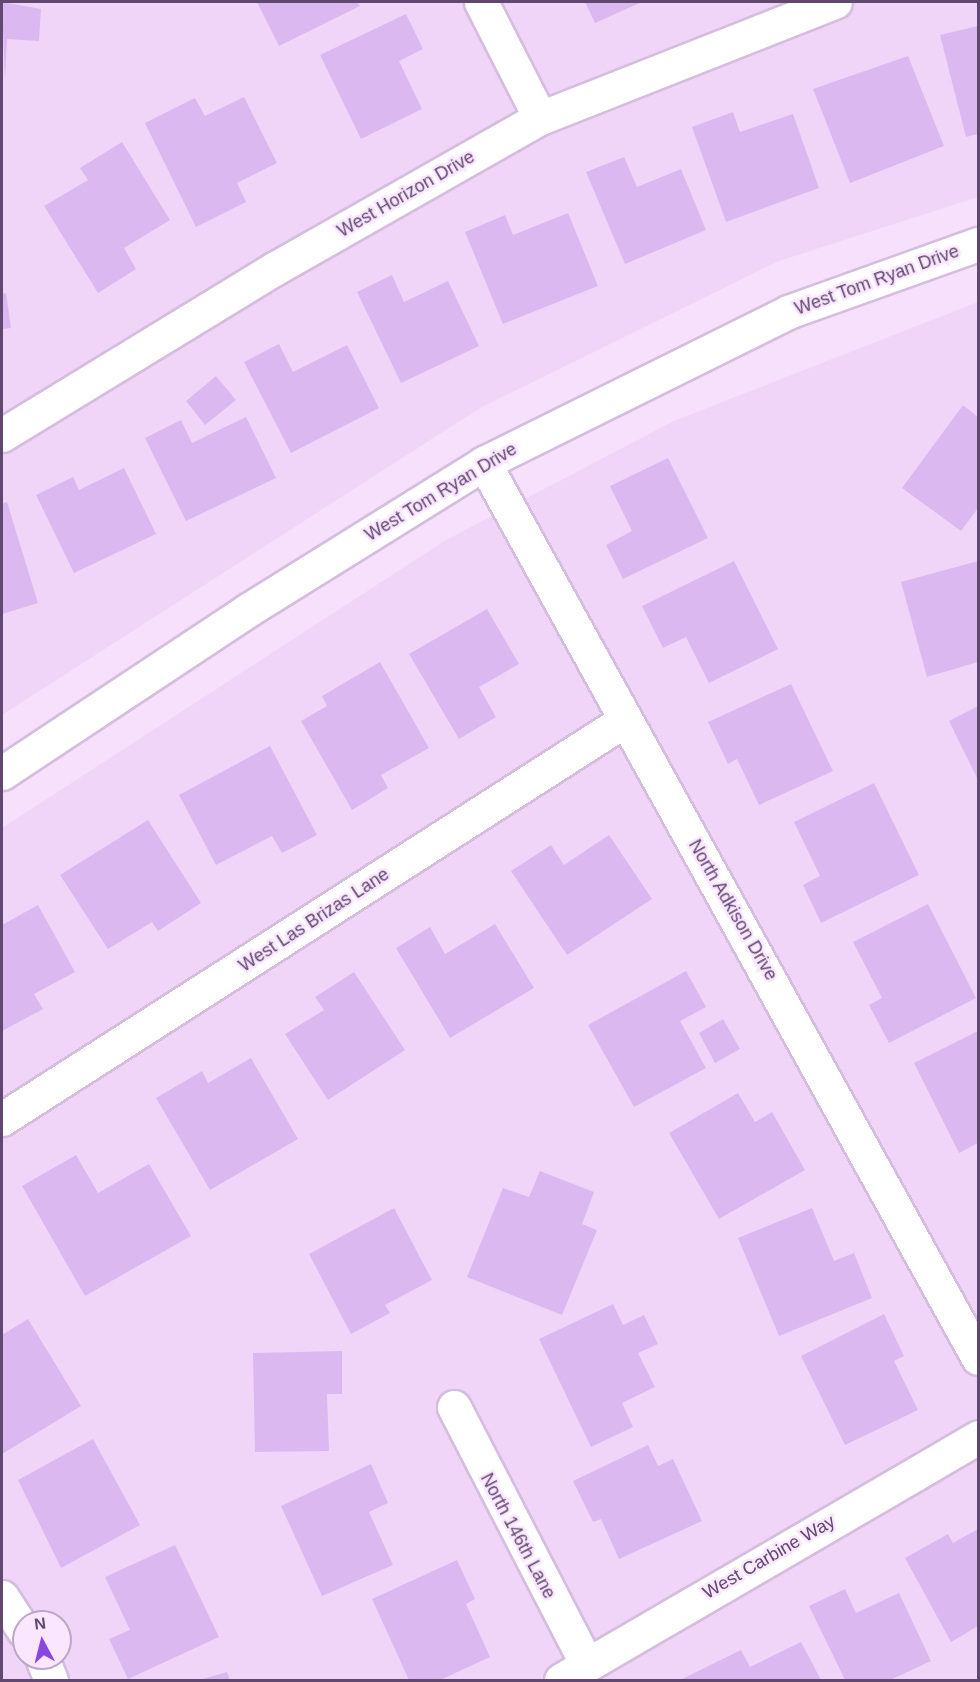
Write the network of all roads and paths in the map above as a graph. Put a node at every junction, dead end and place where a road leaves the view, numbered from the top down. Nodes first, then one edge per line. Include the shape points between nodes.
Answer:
1 (481, 2) edge
2 (835, 2) edge
3 (540, 118) junction
4 (978, 244) edge
5 (2, 435) edge
6 (484, 463) junction
7 (625, 720) junction
8 (2, 773) edge
9 (2, 1119) edge
10 (978, 1358) edge
11 (454, 1407) dead end
12 (978, 1437) edge
13 (2, 1597) edge
14 (12, 1612) edge
15 (574, 1672) edge

1 - 3 street
2 - 3 street, West Horizon Drive
3 - 5 street, West Horizon Drive via 274,269
4 - 6 street, West Tom Ryan Drive via 788,312
6 - 7 street, North Adkison Drive
6 - 8 street, West Tom Ryan Drive
7 - 9 street, West Las Brizas Lane
7 - 10 street, North Adkison Drive
11 - 15 street, North 146th Lane
12 - 15 street, West Carbine Way
13 - 14 street

